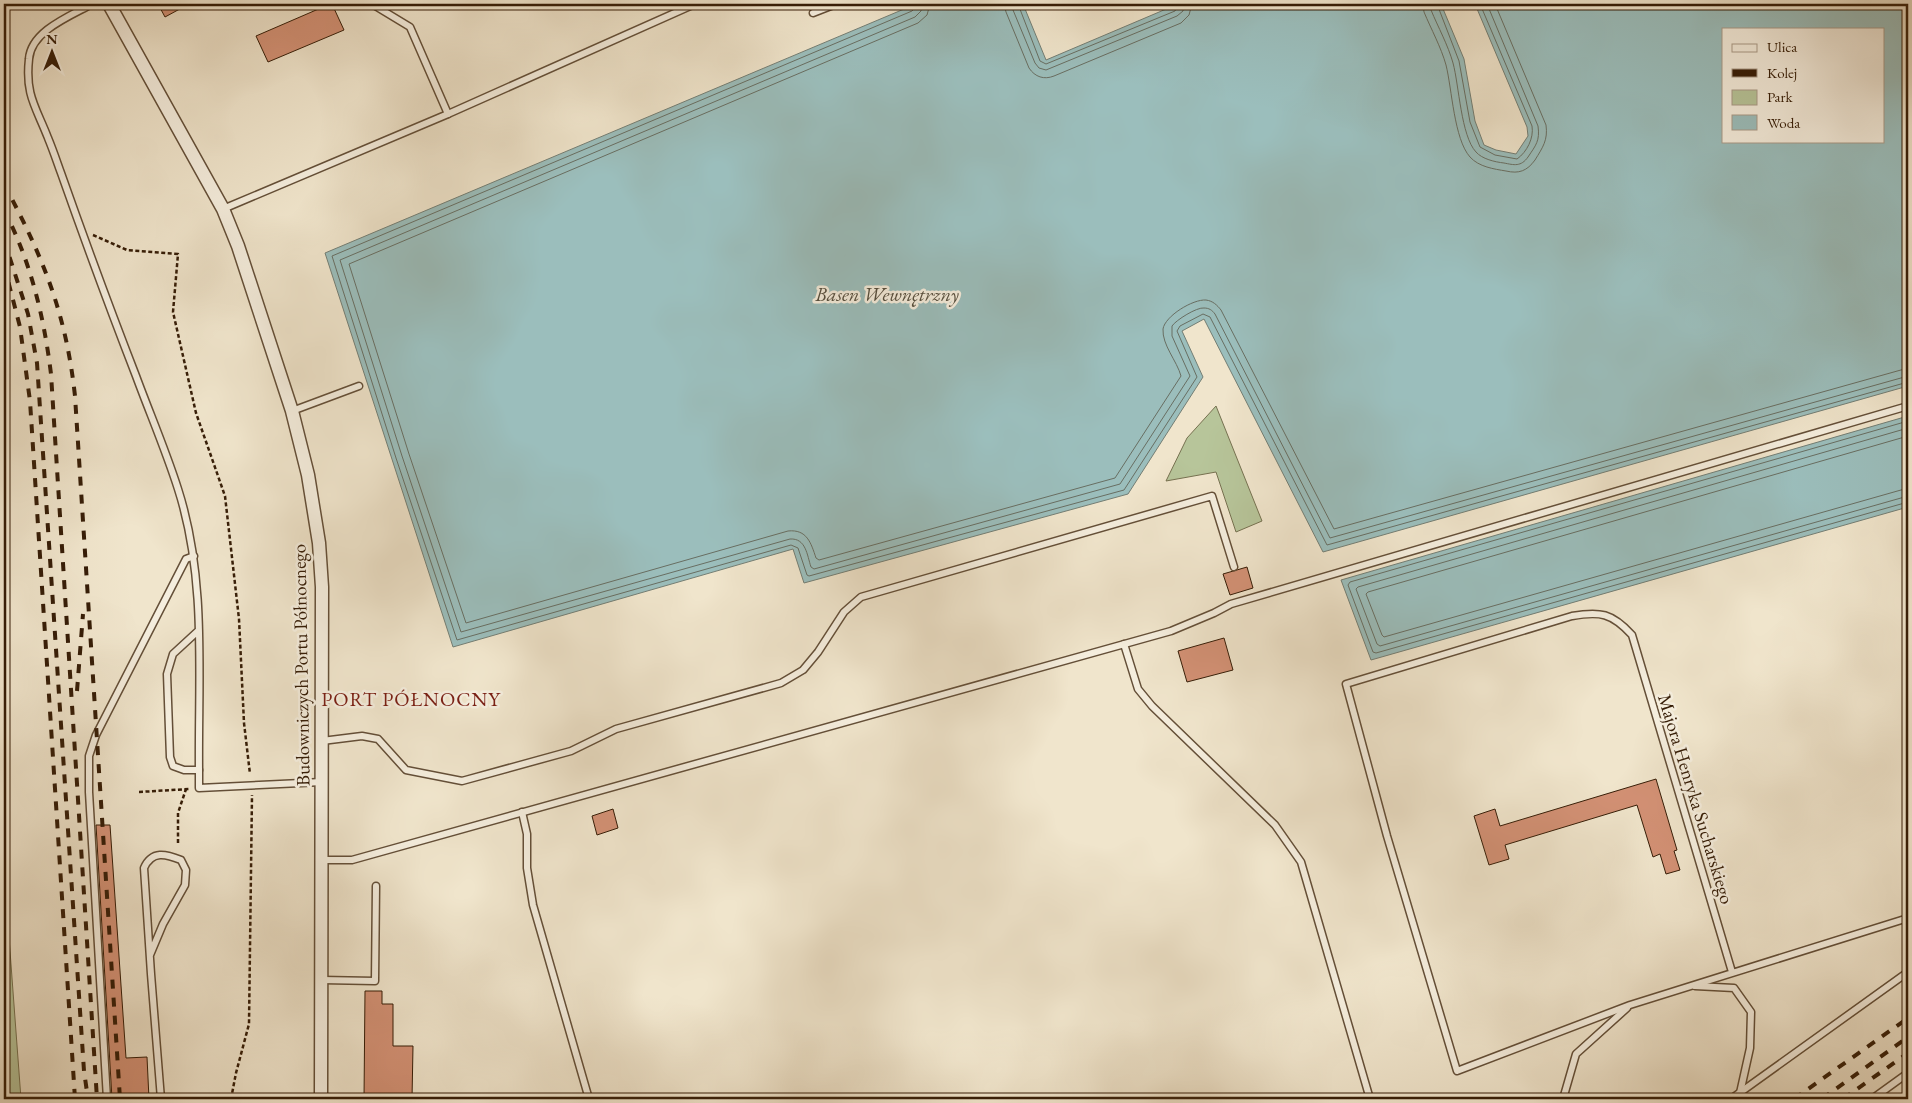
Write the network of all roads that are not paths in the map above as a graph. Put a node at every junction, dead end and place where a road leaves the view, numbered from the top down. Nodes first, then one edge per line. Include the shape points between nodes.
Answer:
1 (92, 4) edge
2 (109, 4) edge
3 (372, 4) edge
4 (695, 4) edge
5 (836, 4) edge
6 (814, 13) dead end
7 (448, 114) junction
8 (223, 209) junction
9 (359, 386) dead end
10 (1908, 406) edge
11 (292, 411) junction
12 (194, 556) junction
13 (1234, 567) dead end
14 (198, 631) junction
15 (1124, 644) junction
16 (322, 741) junction
17 (199, 770) junction
18 (322, 782) junction
19 (522, 812) junction
20 (323, 860) junction
21 (376, 886) dead end
22 (1908, 918) edge
23 (150, 955) junction
24 (1732, 972) junction
25 (1908, 972) edge
26 (322, 980) junction
27 (1688, 986) junction
28 (1630, 1005) junction
29 (1908, 1073) edge
30 (1740, 1093) junction
31 (107, 1099) edge
32 (160, 1099) edge
33 (320, 1099) edge
34 (589, 1099) edge
35 (1370, 1099) edge
36 (1563, 1099) edge
37 (1731, 1099) edge
38 (1872, 1099) edge

1 - 12 lane via 50,28 34,43 29,56 28,80 32,103 48,138 178,489
2 - 8 street, Budowniczych Portu Północnego
3 - 7 lane via 410,26
4 - 7 lane
5 - 6 lane
7 - 8 lane
8 - 11 street, Budowniczych Portu Północnego
9 - 11 lane
10 - 15 lane via 1231,604 1171,631
11 - 16 street, Budowniczych Portu Północnego via 308,475 319,543
12 - 14 lane
12 - 31 lane via 186,559 88,756
13 - 16 lane via 1212,496 861,597 844,612 804,670 781,683 616,729 571,751 462,781 406,770 378,739 362,736
14 - 17 lane
14 - 17 lane via 173,654 167,674 170,757 173,766
15 - 19 lane
15 - 35 lane via 1138,689 1275,825 1302,862
16 - 18 street, Budowniczych Portu Północnego
17 - 18 lane via 199,788
18 - 20 street, Budowniczych Portu Północnego
19 - 20 lane via 352,860
19 - 34 lane via 533,905
20 - 26 street, Budowniczych Portu Północnego
21 - 26 lane via 375,981
22 - 24 lane
23 - 23 lane via 144,868 147,860 158,855 170,855 184,865 185,885
23 - 32 lane
24 - 27 lane
24 - 28 lane, Majora Henryka Sucharskiego via 1632,634 1620,622 1591,612 1572,616 1346,684 1456,1070
25 - 30 lane
26 - 33 street, Budowniczych Portu Północnego
27 - 28 lane
27 - 30 lane via 1734,988 1752,1012 1750,1048
28 - 36 lane via 1576,1054
29 - 38 lane
30 - 37 lane

